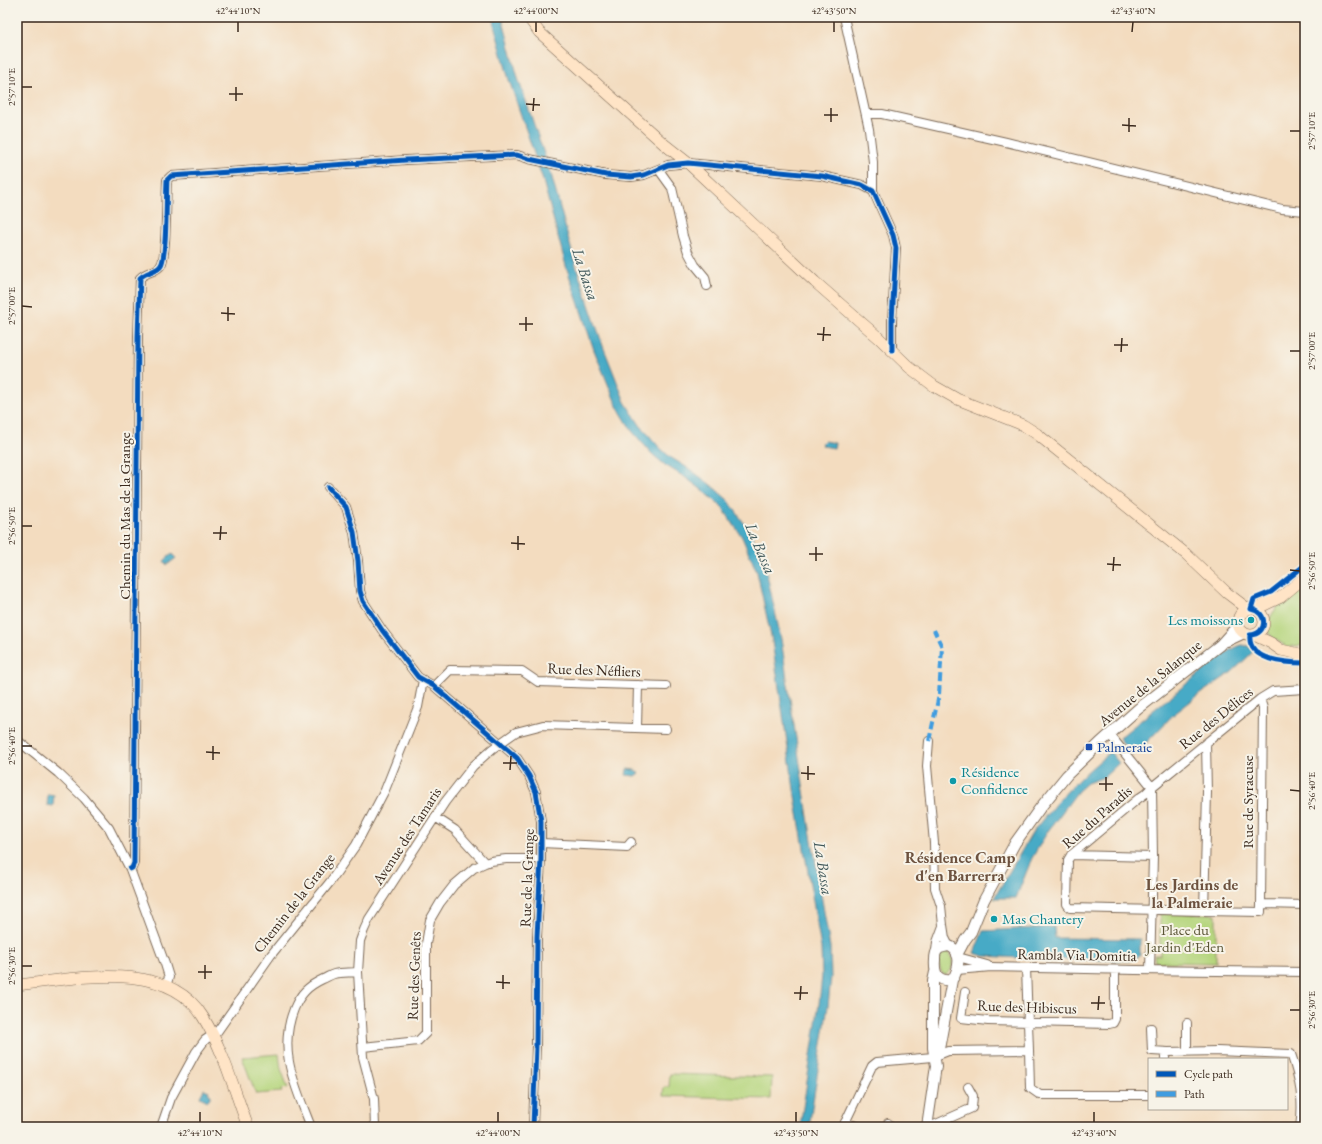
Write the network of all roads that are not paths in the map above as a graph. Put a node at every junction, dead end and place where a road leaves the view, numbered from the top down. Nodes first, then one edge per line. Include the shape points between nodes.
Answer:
1 (528, 17) edge
2 (844, 17) edge
3 (866, 114) junction
4 (688, 163) junction
5 (659, 170) junction
6 (873, 191) junction
7 (1305, 211) edge
8 (707, 286) dead end
9 (892, 350) junction
10 (328, 487) dead end
11 (1305, 576) edge
12 (1251, 622) junction
13 (1305, 655) edge
14 (423, 680) junction
15 (638, 685) junction
16 (434, 686) junction
17 (666, 686) dead end
18 (1305, 689) edge
19 (1260, 700) junction
20 (637, 728) junction
21 (666, 729) dead end
22 (1110, 735) junction
23 (17, 740) edge
24 (929, 741) dead end
25 (500, 743) junction
26 (1206, 743) junction
27 (1152, 787) junction
28 (435, 817) junction
29 (541, 842) junction
30 (631, 842) dead end
31 (1071, 855) junction
32 (1153, 857) junction
33 (541, 859) junction
34 (485, 863) junction
35 (130, 869) junction
36 (1261, 904) junction
37 (1305, 905) edge
38 (1152, 910) junction
39 (1204, 911) junction
40 (943, 925) junction
41 (936, 951) junction
42 (954, 952) junction
43 (991, 967) junction
44 (1026, 968) junction
45 (957, 970) junction
46 (1115, 970) junction
47 (1150, 970) junction
48 (358, 972) junction
49 (935, 972) junction
50 (1305, 972) edge
51 (952, 980) junction
52 (17, 985) edge
53 (166, 986) junction
54 (965, 992) dead end
55 (933, 1013) junction
56 (945, 1014) junction
57 (1028, 1022) junction
58 (1187, 1023) dead end
59 (1151, 1028) dead end
60 (212, 1035) junction
61 (363, 1047) junction
62 (1029, 1050) junction
63 (1187, 1052) junction
64 (936, 1056) junction
65 (1166, 1056) edge
66 (968, 1087) dead end
67 (1148, 1095) edge
68 (844, 1124) edge
69 (927, 1126) edge
70 (161, 1127) edge
71 (248, 1127) edge
72 (311, 1127) edge
73 (375, 1127) edge
74 (533, 1127) edge
75 (858, 1127) edge
76 (1300, 1127) edge

1 - 4 main road via 540,32
2 - 3 street
3 - 6 street via 873,162
3 - 7 street via 882,114 1282,208
4 - 5 street via 668,165
4 - 6 street via 822,176 862,185
4 - 9 main road
5 - 8 street via 672,188 684,241 695,265 705,276
5 - 35 street, Chemin du Mas de la Grange via 644,176 606,175 518,155 171,176 167,180 161,265 140,278 134,863
6 - 9 street via 896,248
9 - 12 main road via 934,386 957,399 1023,425 1037,434 1186,554 1227,593
10 - 14 street, Rue de la Grange via 346,508 354,532 363,601 382,630
11 - 12 main road
12 - 13 main road via 1281,650
12 - 22 street, Avenue de la Salanque via 1138,709
14 - 16 street, Rue de la Grange
14 - 60 street, Chemin de la Grange via 418,707 385,790 356,845 330,882 271,955 217,1032
15 - 16 street, Rue des Néfliers via 538,682 522,671 450,670
15 - 17 street, Rue des Néfliers
15 - 20 street
16 - 25 street, Rue de la Grange
18 - 19 street, Rue des Délices via 1273,691
19 - 26 street, Rue des Délices
19 - 36 street, Rue de Syracuse via 1263,708
20 - 21 street, Avenue des Tamaris
20 - 25 street, Avenue des Tamaris via 543,725 516,732
22 - 27 street
22 - 42 street, Avenue de la Salanque via 1067,775 1040,808 1015,843 971,932
23 - 35 street via 84,798 110,828
24 - 40 street via 927,766 935,888 941,906
25 - 28 street, Avenue des Tamaris via 473,766
25 - 29 street, Rue de la Grange via 517,758 536,792
26 - 27 street, Rue des Délices
26 - 39 street
27 - 31 street, Rue du Paradis
27 - 32 street
28 - 34 street via 455,830
28 - 48 street, Avenue des Tamaris via 364,930 360,941
29 - 30 street via 627,847
29 - 33 street, Rue de la Grange
31 - 32 street
31 - 38 street, Rue du Paradis via 1068,860 1067,904 1070,908
32 - 38 street
33 - 34 street, Rue des Genêts via 506,859
33 - 74 street, Rue de la Grange
34 - 61 street, Rue des Genêts via 474,868 454,885 430,920 426,944 426,1033 418,1041
35 - 53 street via 169,977
36 - 37 street
36 - 39 street via 1261,912
38 - 39 street
38 - 47 street
40 - 41 street
40 - 42 street via 946,938
41 - 42 street via 940,948
41 - 49 street
42 - 43 street, Rambla Via Domitia
42 - 45 street
43 - 44 street, Rambla Via Domitia
43 - 45 street, Rambla Via Domitia
44 - 46 street, Rambla Via Domitia
44 - 57 street
45 - 51 street
46 - 47 street, Rambla Via Domitia
46 - 57 street, Rue des Hibiscus via 1114,1023
47 - 50 street, Rambla Via Domitia
48 - 61 street, Avenue des Tamaris
48 - 72 street via 334,974 311,985 297,1000 289,1021 288,1062
49 - 51 street via 942,980
49 - 55 street
51 - 56 street
52 - 53 main road via 128,976
53 - 60 main road via 193,1005 203,1017
54 - 57 street, Rue des Hibiscus via 961,1018
55 - 56 street
55 - 64 street via 933,1048
56 - 64 street
57 - 62 street
58 - 63 street
59 - 65 street via 1152,1051
60 - 70 street, Chemin de la Grange via 196,1052 171,1098
60 - 71 main road
61 - 73 street, Avenue des Tamaris via 366,1072 374,1099
62 - 64 street via 948,1051
62 - 67 street via 1030,1088 1040,1095
63 - 65 street
63 - 76 street via 1291,1054 1298,1072 1302,1109
64 - 68 street via 877,1062 872,1066
64 - 69 street
66 - 69 street via 973,1096 972,1108
68 - 75 street

